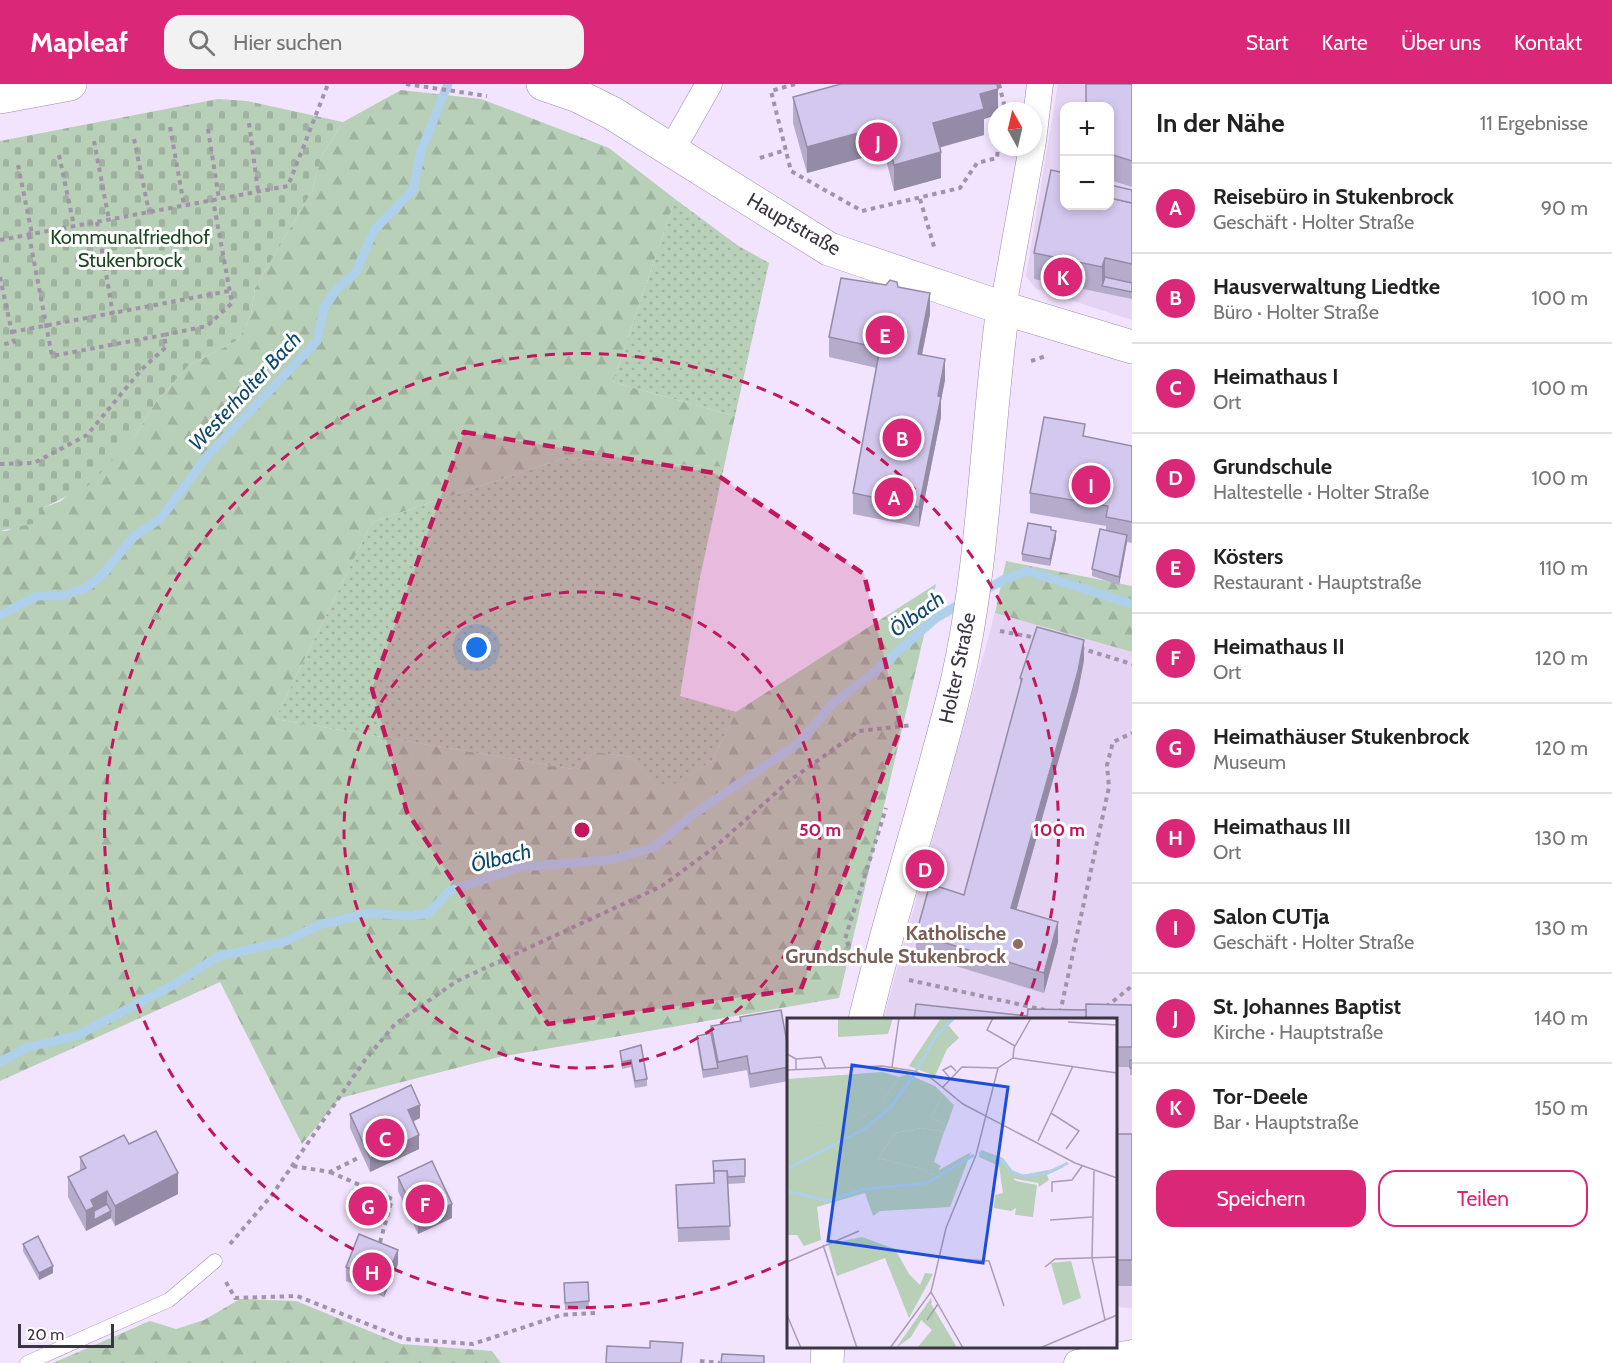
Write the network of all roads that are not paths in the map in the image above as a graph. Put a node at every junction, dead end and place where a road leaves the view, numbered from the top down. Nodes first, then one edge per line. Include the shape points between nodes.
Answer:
1 (70, 84) edge
2 (543, 84) edge
3 (709, 84) edge
4 (1040, 84) edge
5 (0, 97) edge
6 (1038, 102) edge
7 (672, 149) junction
8 (1030, 156) edge
9 (1003, 308) junction
10 (1132, 347) edge
11 (865, 1018) edge
12 (215, 1261) road end
13 (828, 1348) edge
14 (1132, 1353) edge
15 (27, 1363) edge
16 (827, 1363) edge
17 (1077, 1363) edge

1 - 5 main road
2 - 7 main road, Hauptstraße via 612,113
3 - 7 street
4 - 6 street
7 - 9 main road, Hauptstraße via 830,249
8 - 9 street
9 - 10 main road, Hauptstraße
9 - 11 main road, Holter Straße via 971,602 957,681
12 - 15 lane via 169,1300
13 - 16 main road
14 - 17 street

